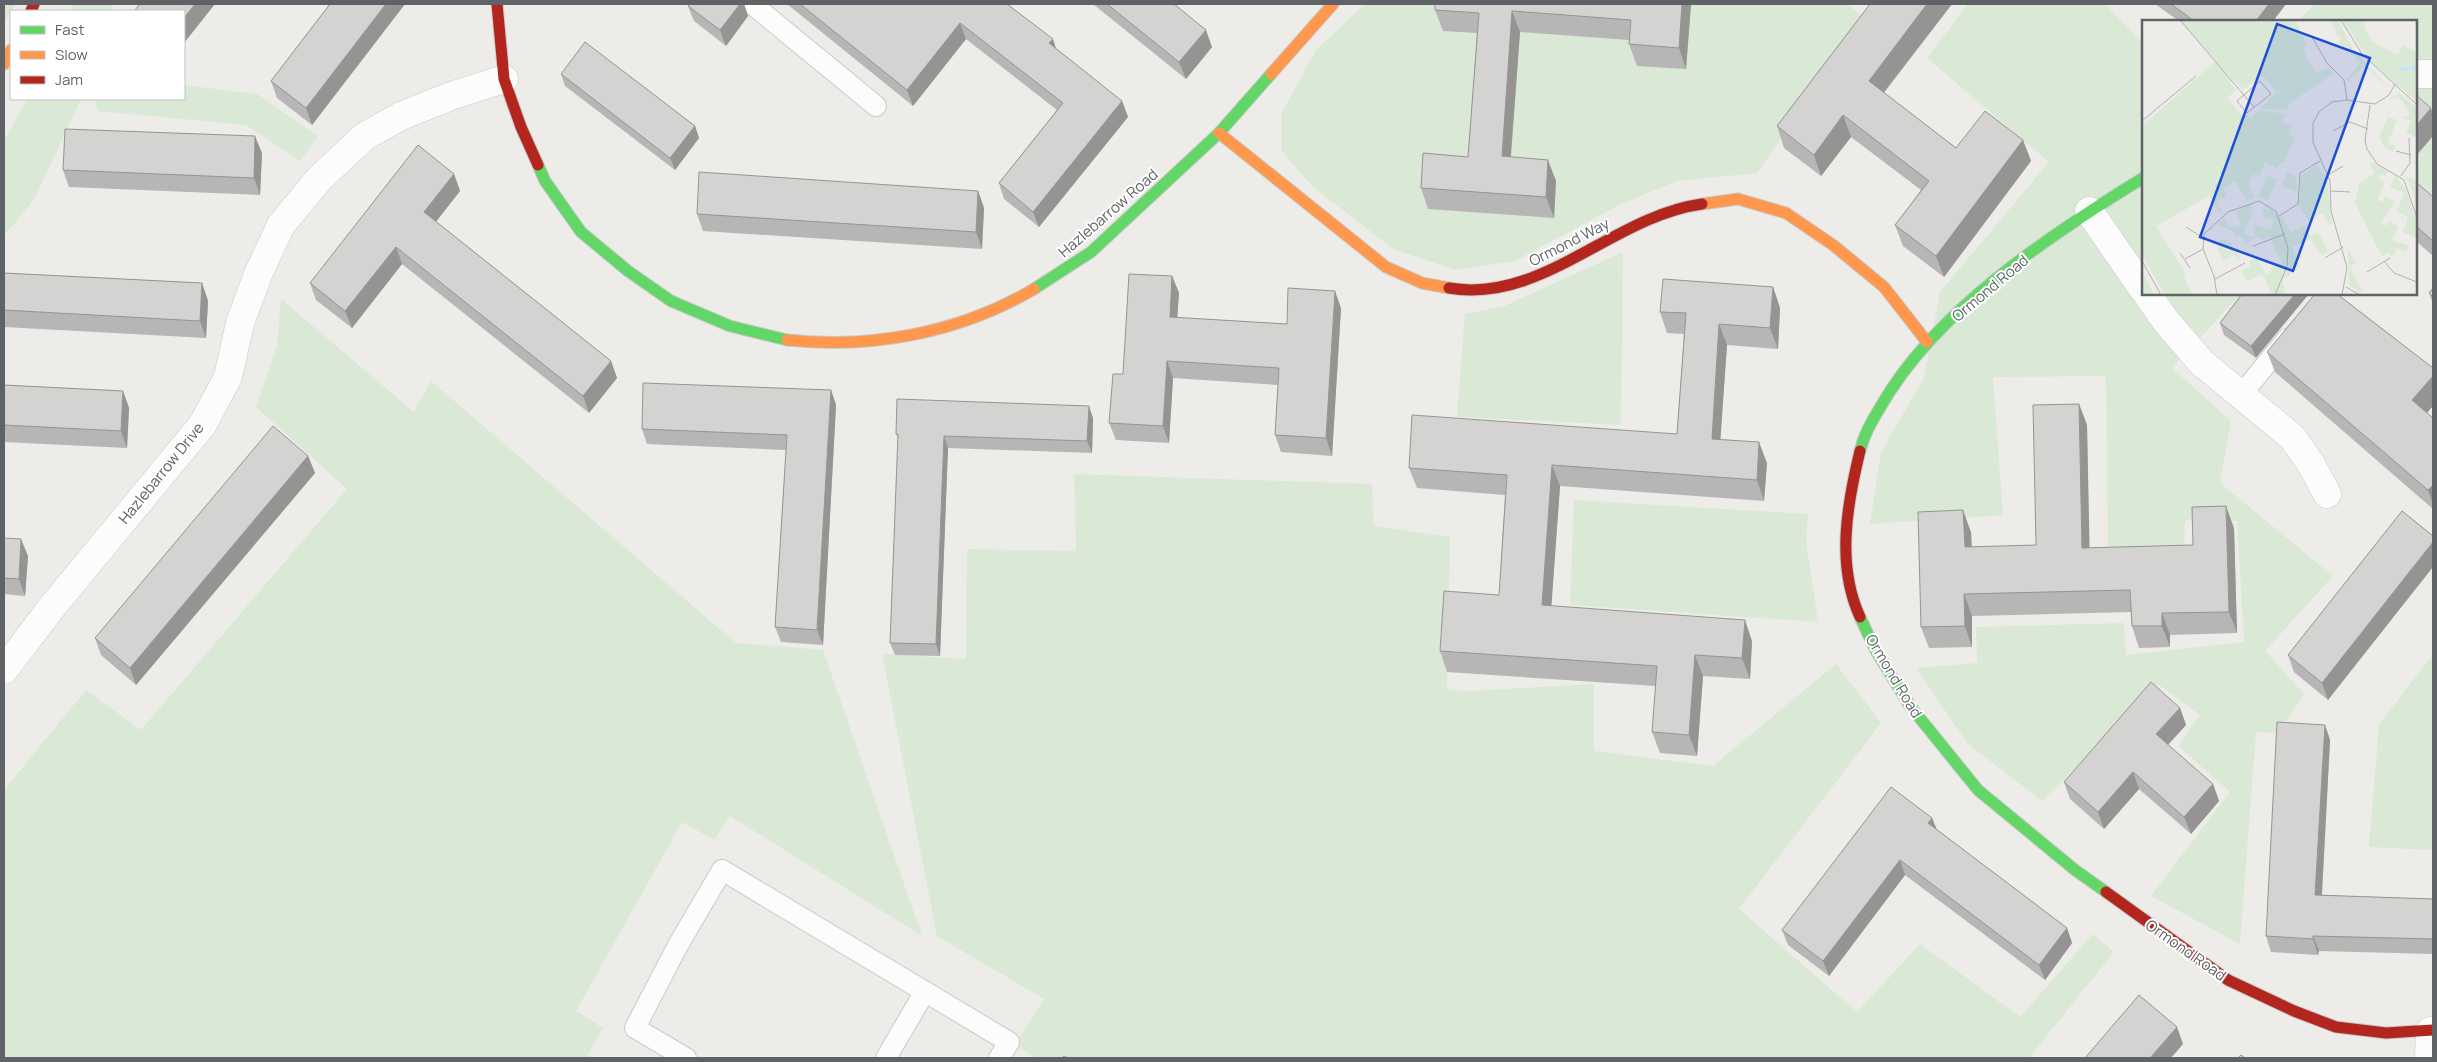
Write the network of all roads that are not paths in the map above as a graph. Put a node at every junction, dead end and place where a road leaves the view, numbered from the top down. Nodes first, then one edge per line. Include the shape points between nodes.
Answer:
1 (497, 4) edge
2 (752, 4) edge
3 (1333, 4) edge
4 (10, 52) edge
5 (4, 64) edge
6 (2417, 74) edge
7 (2433, 74) edge
8 (504, 79) junction
9 (876, 106) dead end
10 (1219, 133) junction
11 (2142, 179) edge
12 (2089, 211) junction
13 (2142, 288) edge
14 (2147, 295) edge
15 (2300, 323) edge
16 (1927, 342) junction
17 (2241, 395) junction
18 (2327, 494) dead end
19 (4, 670) edge
20 (924, 993) junction
21 (2432, 1031) edge
22 (686, 1058) edge
23 (886, 1058) edge
24 (999, 1058) edge
25 (2428, 1058) edge

1 - 8 street, Hazlebarrow Road
2 - 9 lane
3 - 10 street, Hazlebarrow Road
4 - 5 street
6 - 7 street
8 - 10 street, Hazlebarrow Road via 545,181 581,232 671,301 730,326 788,340 865,342 926,332 1002,308 1091,252
8 - 19 street, Hazlebarrow Drive via 401,116 365,136 319,179 281,225 240,323 228,377 203,424
10 - 16 street, Ormond Way via 1386,267 1422,284 1467,291 1524,282 1641,223 1686,206 1738,199 1786,213 1833,245 1884,287
11 - 12 street, Ormond Road
12 - 13 street
12 - 16 street, Ormond Road via 1996,278
14 - 17 street via 2202,363
15 - 17 lane
16 - 21 street, Ormond Road via 1891,388 1864,435 1851,487 1845,546 1852,600 1875,649 1910,706 1978,790 2075,870 2228,980 2336,1027 2386,1033
17 - 18 street via 2292,436
20 - 22 lane via 722,870 635,1028
20 - 23 lane
20 - 24 lane via 1009,1042
21 - 25 street, Ormond Road

